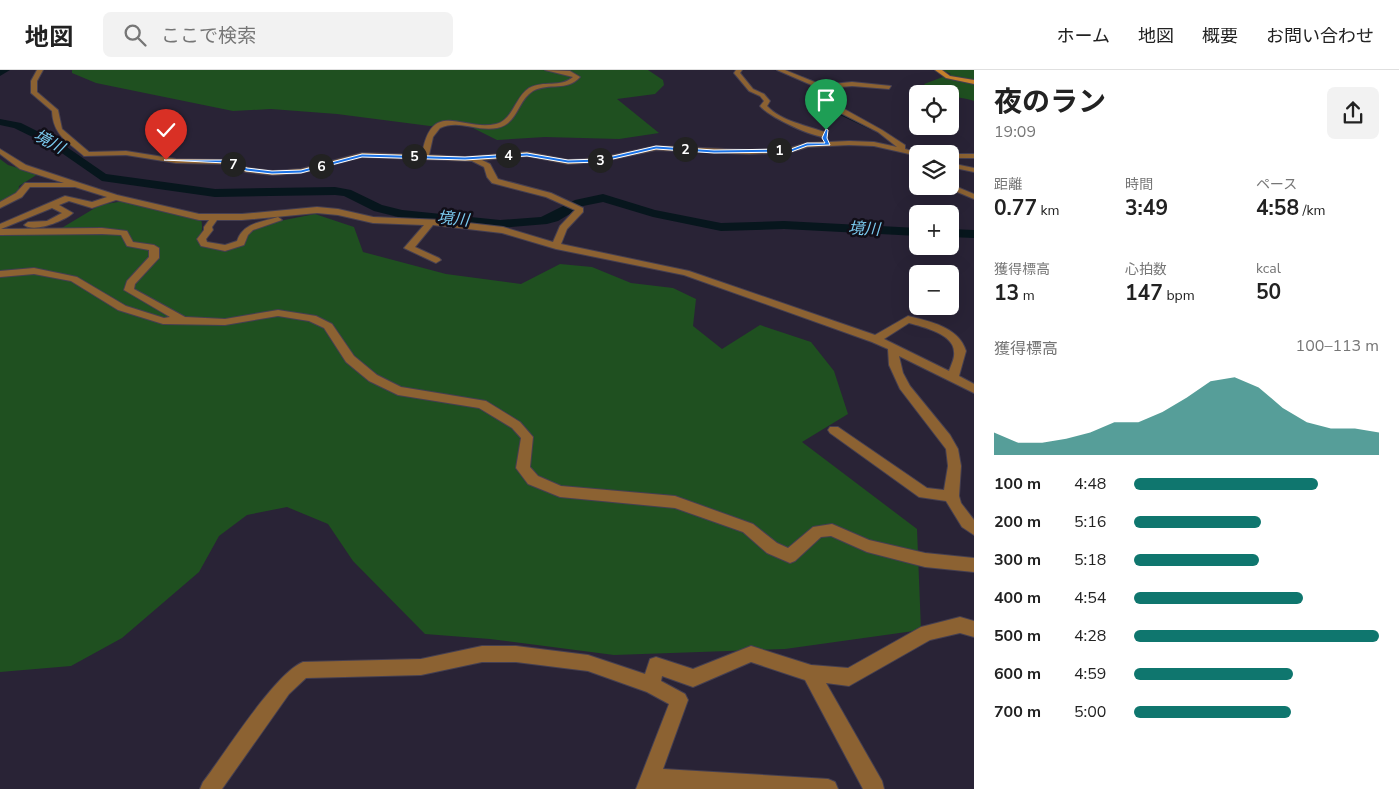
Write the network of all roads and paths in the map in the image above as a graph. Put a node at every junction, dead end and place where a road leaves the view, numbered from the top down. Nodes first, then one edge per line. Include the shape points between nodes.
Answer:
1 (40, 70) edge
2 (541, 70) edge
3 (547, 70) edge
4 (739, 70) edge
5 (938, 70) edge
6 (785, 71) edge
7 (974, 82) edge
8 (824, 87) junction
9 (889, 87) dead end
10 (822, 124) dead end
11 (824, 135) junction
12 (830, 148) junction
13 (909, 150) edge
14 (0, 151) edge
15 (909, 152) edge
16 (425, 156) junction
17 (959, 156) edge
18 (974, 156) edge
19 (475, 159) junction
20 (959, 167) edge
21 (974, 170) edge
22 (77, 185) junction
23 (959, 191) edge
24 (115, 197) junction
25 (974, 197) edge
26 (0, 205) edge
27 (53, 205) junction
28 (309, 211) junction
29 (214, 218) junction
30 (13, 222) junction
31 (430, 223) junction
32 (0, 227) edge
33 (0, 232) edge
34 (556, 246) junction
35 (436, 260) dead end
36 (0, 274) edge
37 (184, 320) junction
38 (876, 339) junction
39 (893, 348) junction
40 (953, 378) junction
41 (974, 389) edge
42 (834, 430) dead end
43 (951, 496) junction
44 (974, 529) edge
45 (974, 566) edge
46 (974, 629) edge
47 (811, 672) junction
48 (651, 684) junction
49 (648, 784) edge
50 (210, 789) edge
51 (828, 789) edge
52 (873, 789) edge

1 - 16 street via 34,81 34,93 55,110 59,130 87,154 126,153 176,161 226,162 246,170 272,173 301,171 362,156
2 - 3 street
3 - 16 street via 577,77 565,85 536,87 521,100 509,119 497,127 442,123 430,135
4 - 11 street via 737,73 751,90 766,98 763,106 771,116
5 - 7 street via 948,78
6 - 8 street
8 - 9 street via 852,84
8 - 13 street via 827,91 825,101 830,106
10 - 11 street via 826,130
11 - 12 street
12 - 15 street via 874,144
12 - 19 street via 807,145 791,150 749,152 656,148 600,160 568,162 527,154
14 - 22 street via 23,167
16 - 19 street
17 - 18 street
19 - 34 street via 487,166 490,177 495,181 534,189 580,210 563,228
20 - 21 street
22 - 24 street
22 - 26 street via 28,185 19,195
23 - 25 street
24 - 27 street via 92,205 68,198
24 - 29 street
27 - 30 street
27 - 30 street via 69,213 49,222 27,226
28 - 29 street
28 - 29 street via 250,228 241,243 225,248 204,244 202,240
28 - 31 street via 338,212 373,220
30 - 32 street
31 - 34 street via 503,230
31 - 35 street via 409,248
33 - 37 street via 124,233 130,244 154,248 154,258 130,282 129,290
34 - 38 street via 709,279
36 - 37 street via 34,271 74,279 122,308 163,321
37 - 45 street via 225,322 278,313 312,318 328,326 350,359 373,378 398,391 482,404 516,425 527,437 523,468 533,480 560,490 675,502 748,528 772,548 790,556 818,531 832,530 867,546 925,560
38 - 39 street
38 - 40 street via 908,319 949,335 958,343 960,350
39 - 40 street
39 - 43 street via 892,359 899,377 952,450
40 - 41 street
42 - 43 street via 924,493
43 - 44 street via 954,506
46 - 47 street via 960,625 927,633 849,677
47 - 48 street via 750,654 693,678 656,665
47 - 52 street
48 - 49 street via 679,700
48 - 50 street via 588,663 516,654 482,654 422,667 304,670 283,688
49 - 51 street

